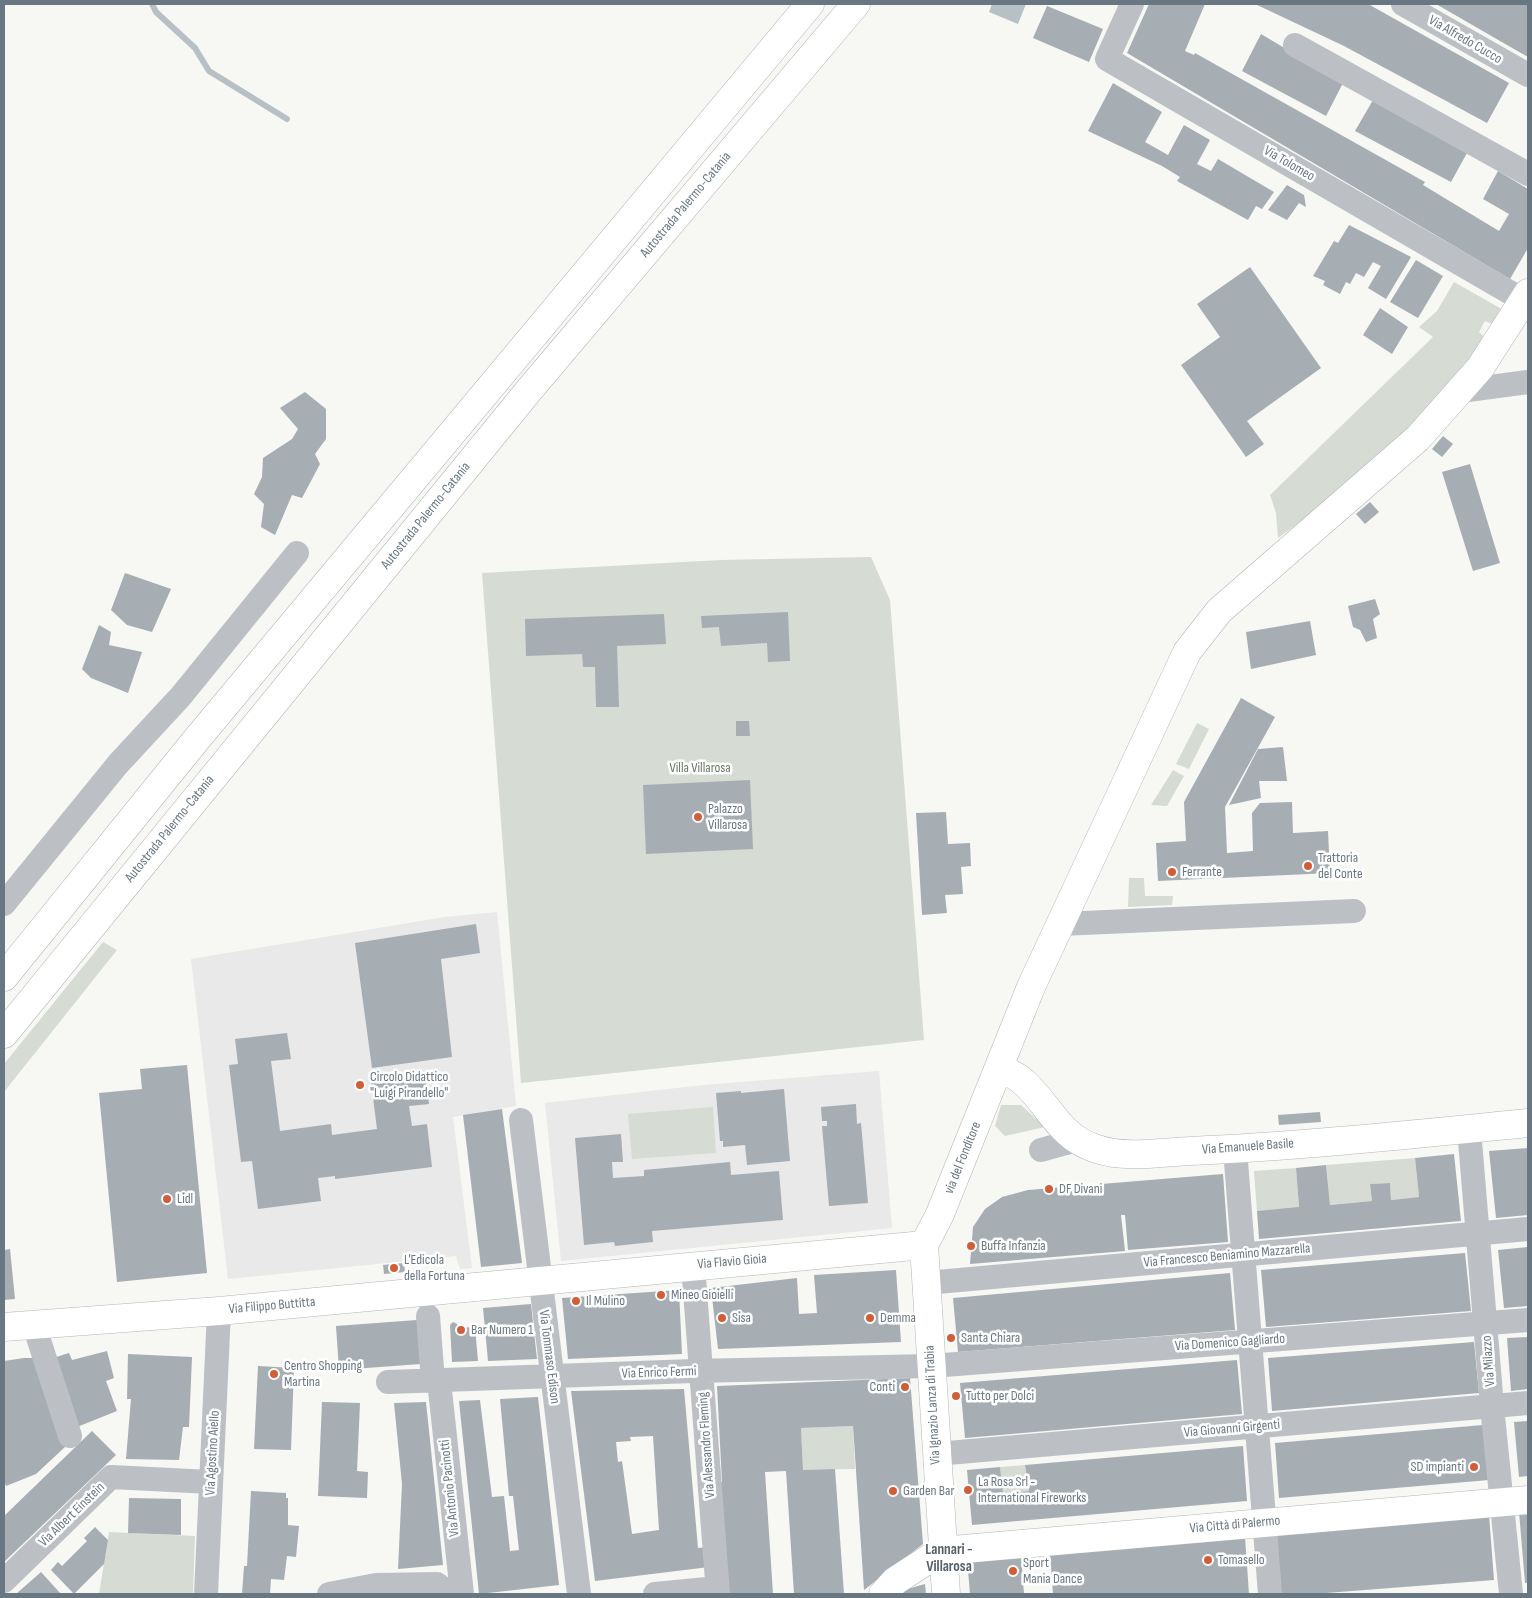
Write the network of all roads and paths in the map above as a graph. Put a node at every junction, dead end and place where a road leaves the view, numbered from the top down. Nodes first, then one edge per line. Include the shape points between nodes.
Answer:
1 (810, 4) edge
2 (856, 4) edge
3 (1132, 4) edge
4 (1403, 4) edge
5 (1295, 45) dead end
6 (1528, 75) edge
7 (1528, 174) edge
8 (1526, 296) edge
9 (1528, 382) edge
10 (1460, 391) junction
11 (297, 553) dead end
12 (4, 904) edge
13 (1354, 911) dead end
14 (1061, 924) junction
15 (4, 977) edge
16 (4, 1034) edge
17 (999, 1069) junction
18 (522, 1120) dead end
19 (1528, 1123) edge
20 (1469, 1128) junction
21 (1077, 1140) junction
22 (1235, 1149) junction
23 (1040, 1150) dead end
24 (1528, 1229) edge
25 (1478, 1234) junction
26 (924, 1245) junction
27 (1244, 1255) junction
28 (693, 1265) junction
29 (540, 1280) junction
30 (926, 1283) junction
31 (219, 1311) junction
32 (428, 1316) dead end
33 (1528, 1320) edge
34 (1486, 1323) junction
35 (34, 1325) junction
36 (4, 1327) edge
37 (1250, 1341) junction
38 (931, 1366) junction
39 (702, 1371) junction
40 (552, 1378) junction
41 (436, 1381) junction
42 (388, 1382) dead end
43 (1528, 1403) edge
44 (1492, 1406) junction
45 (1256, 1426) junction
46 (70, 1436) dead end
47 (936, 1454) junction
48 (211, 1482) junction
49 (1528, 1500) edge
50 (1501, 1502) junction
51 (1264, 1522) junction
52 (941, 1550) junction
53 (4, 1581) edge
54 (718, 1591) edge
55 (206, 1594) edge
56 (329, 1594) edge
57 (450, 1594) edge
58 (462, 1594) edge
59 (579, 1594) edge
60 (656, 1594) edge
61 (883, 1594) edge
62 (946, 1594) edge
63 (1270, 1594) edge
64 (1511, 1594) edge

1 - 15 main road via 227,702
2 - 16 main road, Autostrada Palermo-Catania via 524,397
3 - 8 street, Via Tolomeo via 1107,59
4 - 6 street, Via Alfredo Cucco
5 - 7 street
8 - 10 main road, via del Fonditore via 1480,368
9 - 10 street
10 - 14 main road, via del Fonditore via 1418,438 1219,611 1187,652
11 - 12 street via 182,696 118,764
13 - 14 street
14 - 17 main road, via del Fonditore via 1031,987
17 - 21 main road, Via Emanuele Basile via 1018,1077 1029,1087 1062,1128
17 - 26 main road, via del Fonditore via 940,1214
18 - 29 street, Via Tommaso Edison
19 - 20 main road, Via Emanuele Basile
20 - 22 main road, Via Emanuele Basile
20 - 25 street, Via Milazzo
21 - 22 main road, Via Emanuele Basile via 1097,1150 1123,1153
21 - 23 street
22 - 27 street
24 - 25 street, Via Francesco Beniamino Mazzarella
25 - 27 street, Via Francesco Beniamino Mazzarella
25 - 34 street, Via Milazzo
26 - 28 main road, Via Flavio Gioia
26 - 30 main road, Via Ignazio Lanza di Trabia
27 - 30 street, Via Francesco Beniamino Mazzarella
27 - 37 street
28 - 29 main road, Via Flavio Gioia
28 - 39 street, Via Alessandro Fleming
29 - 31 main road, Via Filippo Buttitta
29 - 40 street, Via Tommaso Edison
30 - 38 main road, Via Ignazio Lanza di Trabia
31 - 35 main road, Via Filippo Buttitta
31 - 48 street, Via Agostino Aiello
32 - 41 street, Via Antonio Pacinotti
33 - 34 street, Via Domenico Gagliardo
34 - 37 street, Via Domenico Gagliardo
34 - 44 street, Via Milazzo
35 - 36 main road, Via Filippo Buttitta
35 - 46 street
37 - 38 street, Via Domenico Gagliardo
37 - 45 street
38 - 39 street, Via Enrico Fermi
38 - 47 main road, Via Ignazio Lanza di Trabia
39 - 40 street, Via Enrico Fermi
39 - 54 street, Via Alessandro Fleming
40 - 41 street, Via Enrico Fermi
40 - 59 street, Via Tommaso Edison
41 - 42 street, Via Enrico Fermi
41 - 58 street, Via Antonio Pacinotti
43 - 44 street, Via Giovanni Girgenti
44 - 45 street, Via Giovanni Girgenti
44 - 50 street, Via Milazzo
45 - 47 street, Via Giovanni Girgenti
45 - 51 street
47 - 52 main road, Via Ignazio Lanza di Trabia
48 - 53 street, Via Albert Einstein via 111,1477
48 - 55 street, Via Agostino Aiello
49 - 50 main road, Via Città di Palermo
50 - 51 main road, Via Città di Palermo
50 - 64 street, Via Milazzo
51 - 52 main road, Via Città di Palermo
51 - 63 street
52 - 61 main road via 895,1581
52 - 62 main road, Via Ignazio Lanza di Trabia
54 - 60 street
56 - 57 street via 376,1585 437,1584

